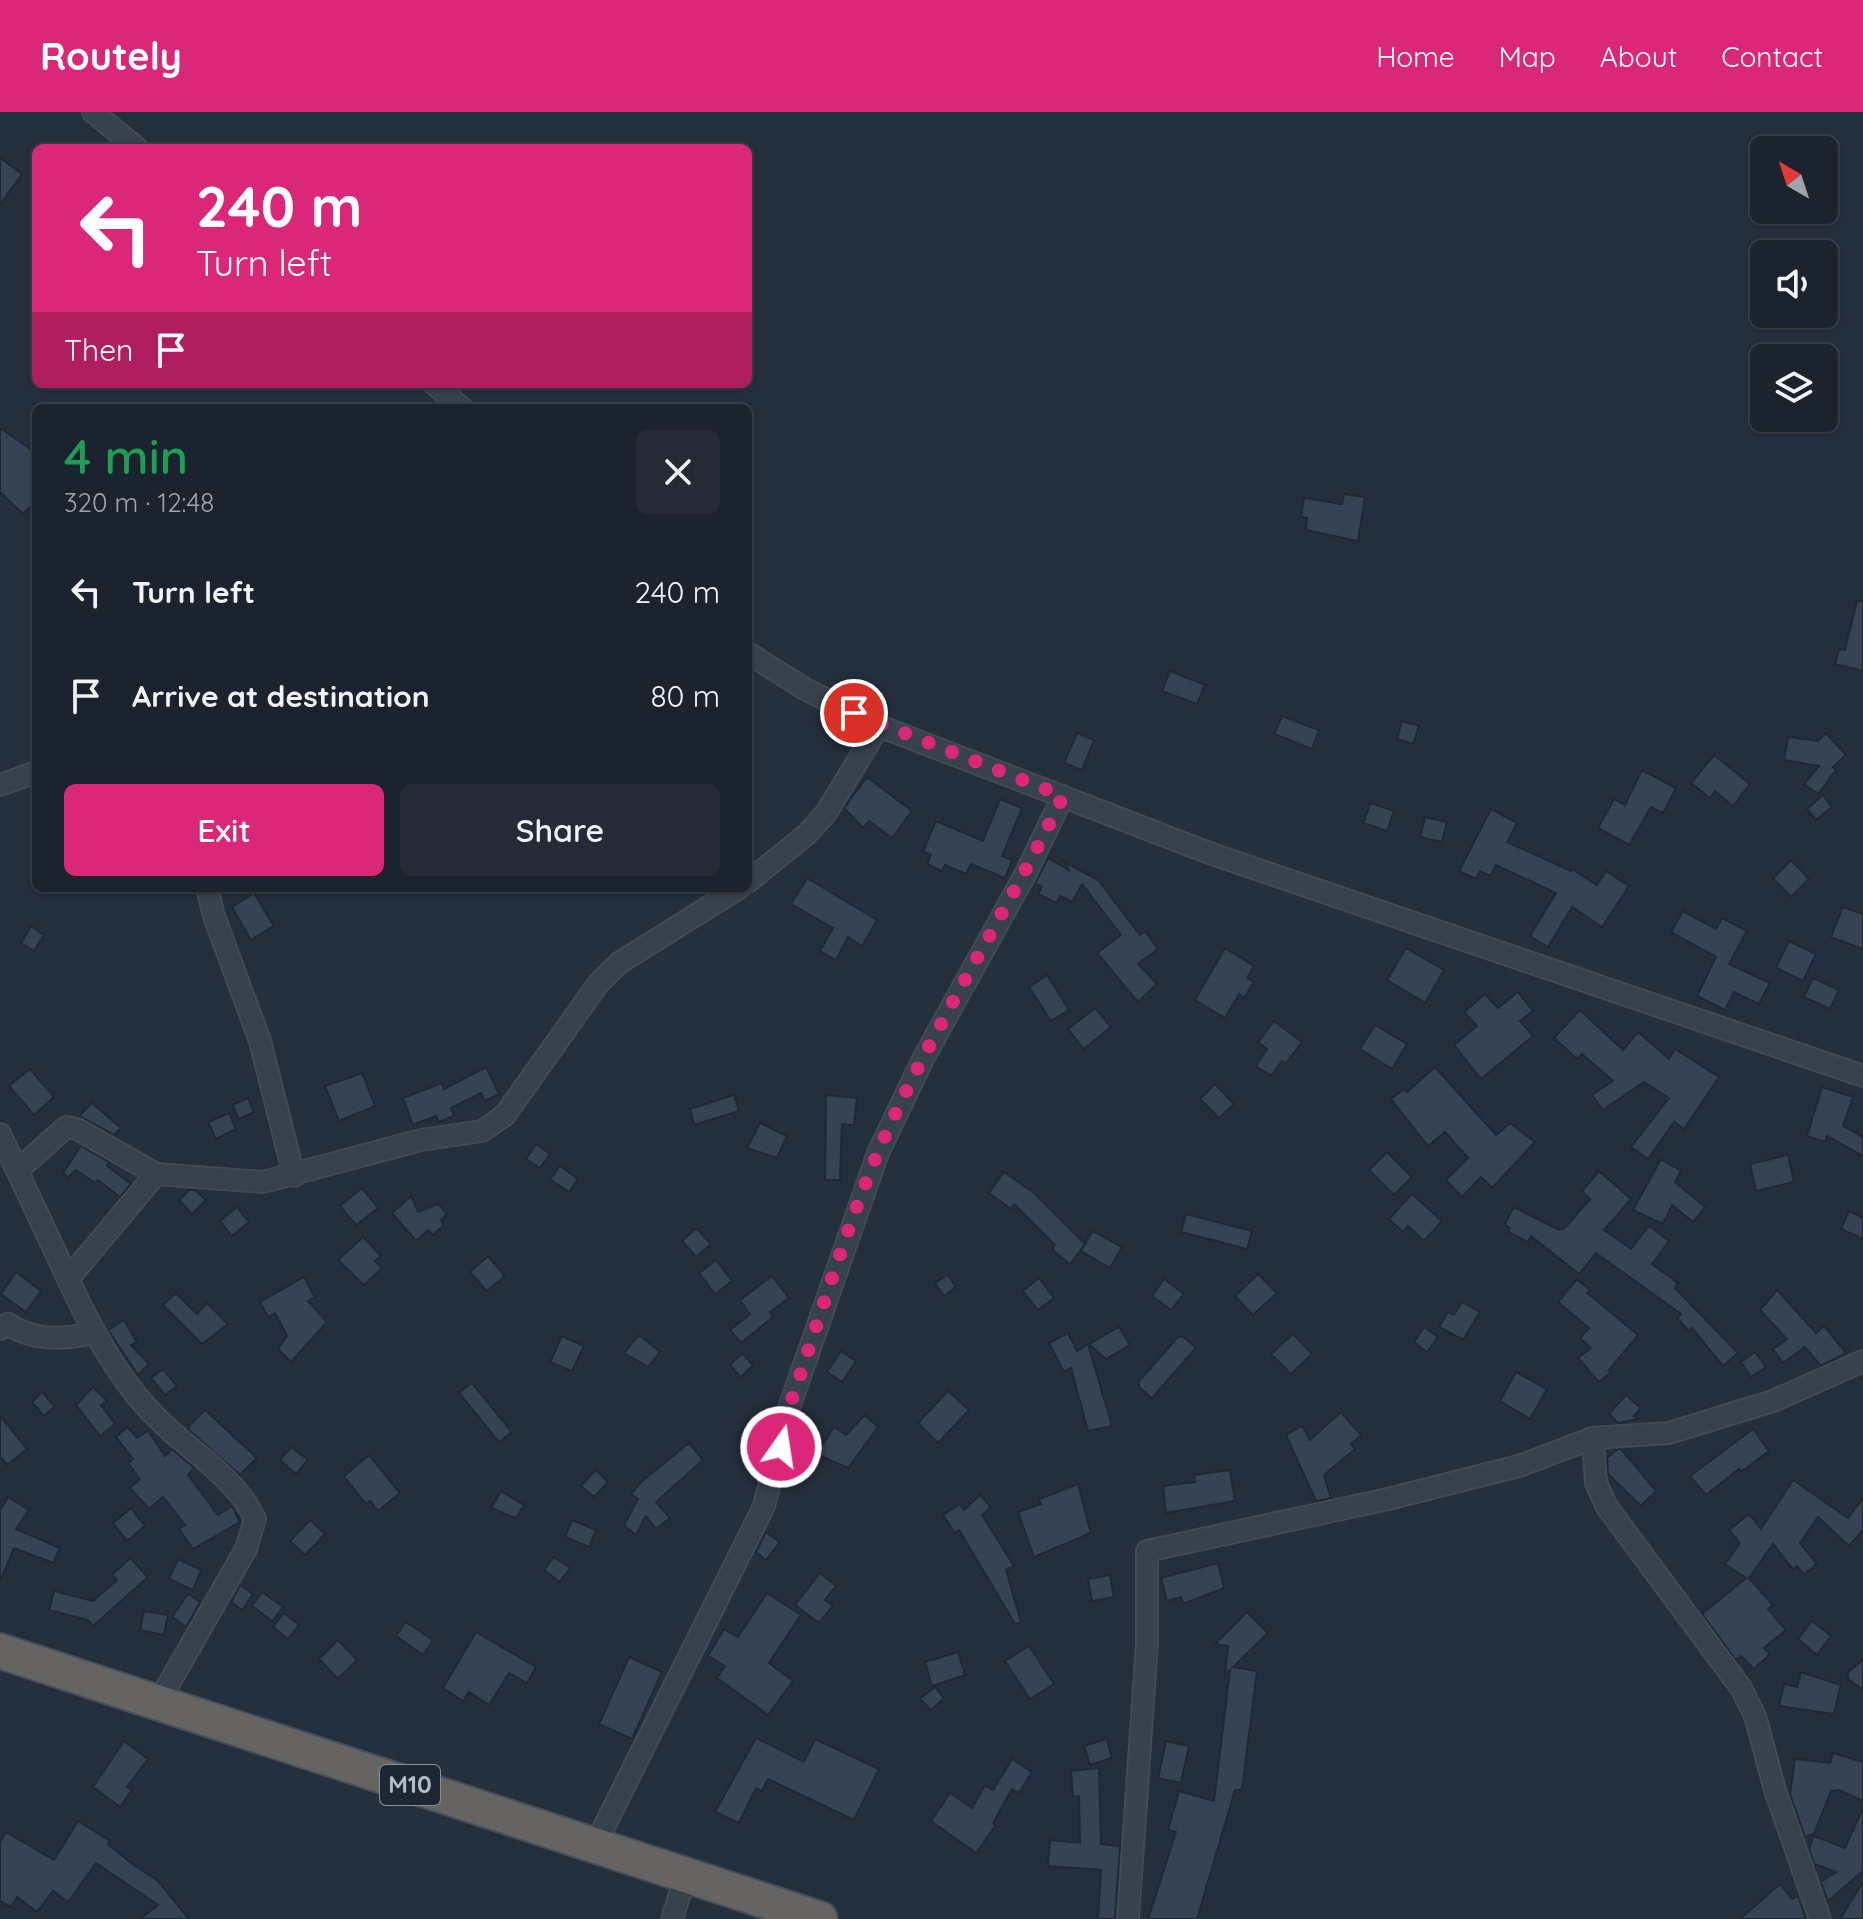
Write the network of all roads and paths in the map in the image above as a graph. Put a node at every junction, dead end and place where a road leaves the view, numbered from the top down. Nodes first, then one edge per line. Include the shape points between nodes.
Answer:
1 (93, 112) edge
2 (132, 144) edge
3 (439, 388) edge
4 (457, 404) edge
5 (752, 656) edge
6 (879, 726) junction
7 (32, 773) edge
8 (0, 785) edge
9 (1063, 796) junction
10 (752, 879) edge
11 (208, 892) edge
12 (733, 892) edge
13 (1863, 1076) edge
14 (0, 1134) edge
15 (17, 1171) junction
16 (156, 1174) junction
17 (294, 1176) junction
18 (68, 1279) junction
19 (0, 1329) edge
20 (93, 1333) junction
21 (1863, 1361) edge
22 (1593, 1438) junction
23 (0, 1651) edge
24 (159, 1701) junction
25 (595, 1845) junction
26 (686, 1875) junction
27 (672, 1919) edge
28 (820, 1919) edge
29 (1128, 1919) edge
30 (1820, 1919) edge

1 - 2 street
3 - 4 street
5 - 6 street
6 - 9 street
6 - 10 street via 826,813
7 - 8 street
9 - 13 street via 1212,854
9 - 25 street via 878,1153 790,1405 764,1506
11 - 17 street via 260,1041
12 - 17 street via 619,963 495,1125
14 - 15 street
15 - 16 street via 66,1127
15 - 18 street
16 - 17 street via 263,1182
16 - 18 street
18 - 20 street
19 - 20 street via 8,1324 27,1336
20 - 24 street via 159,1421 216,1470 255,1519 246,1549
21 - 22 street via 1773,1401 1669,1433
22 - 29 street via 1490,1474 1147,1551 1147,1644
22 - 30 street via 1596,1483 1607,1507 1741,1688 1755,1716
23 - 24 highway, M10
24 - 25 highway, M10
25 - 26 highway, M10
26 - 27 street
26 - 28 highway, M10

